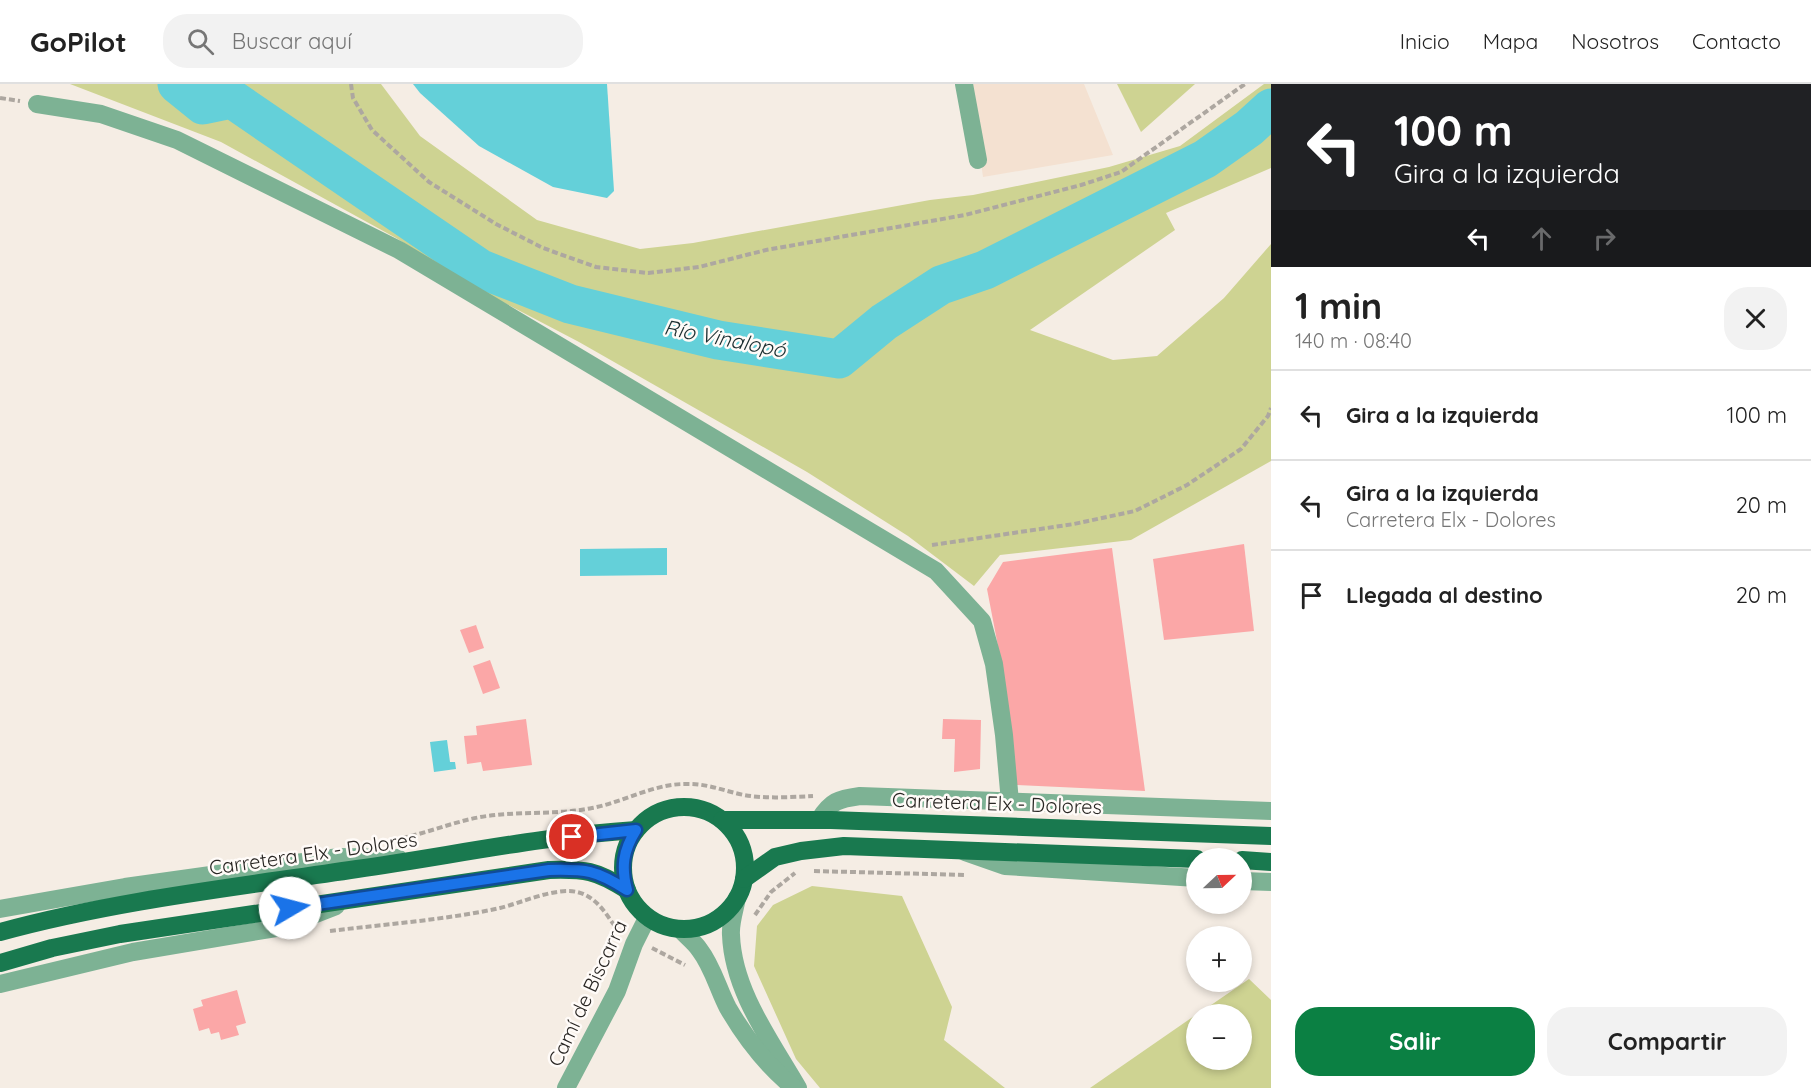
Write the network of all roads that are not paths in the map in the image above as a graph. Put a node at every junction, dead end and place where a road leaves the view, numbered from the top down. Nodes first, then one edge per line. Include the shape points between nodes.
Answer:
1 (964, 84) edge
2 (37, 104) dead end
3 (978, 160) dead end
4 (1010, 802) junction
5 (1271, 811) edge
6 (722, 820) junction
7 (819, 820) junction
8 (636, 830) junction
9 (1271, 836) edge
10 (961, 850) junction
11 (430, 859) junction
12 (1186, 859) edge
13 (1252, 860) edge
14 (1271, 861) edge
15 (1186, 877) edge
16 (744, 879) junction
17 (1252, 881) edge
18 (1271, 882) edge
19 (627, 890) junction
20 (737, 898) junction
21 (353, 899) junction
22 (0, 909) edge
23 (647, 918) junction
24 (680, 929) junction
25 (0, 933) edge
26 (0, 963) edge
27 (0, 984) edge
28 (566, 1088) edge
29 (796, 1088) edge

1 - 3 street
2 - 4 street via 101,114 177,140 399,250 936,571 982,621 994,664
4 - 5 street
4 - 7 street via 860,796 828,806
6 - 7 main road, Carretera Elx - Dolores
6 - 8 main road via 686,807 667,809
6 - 16 main road via 738,840 744,859
7 - 9 main road, Carretera Elx - Dolores
8 - 11 main road, Carretera Elx - Dolores
8 - 19 main road via 623,859
10 - 12 main road
10 - 15 street via 1005,866
10 - 16 main road via 844,846 801,851 775,857
11 - 22 street via 339,857
11 - 25 main road, Carretera Elx - Dolores via 119,905
13 - 14 main road
16 - 20 main road
17 - 18 street
19 - 21 main road via 605,876 578,869
19 - 23 main road
20 - 24 main road via 713,922
20 - 29 street via 731,934 739,973 759,1022
21 - 26 main road via 120,934
21 - 27 street via 282,927 133,952
23 - 24 main road
23 - 28 street, Camí de Biscarra via 617,992
24 - 29 street via 699,949 745,1036 769,1067

